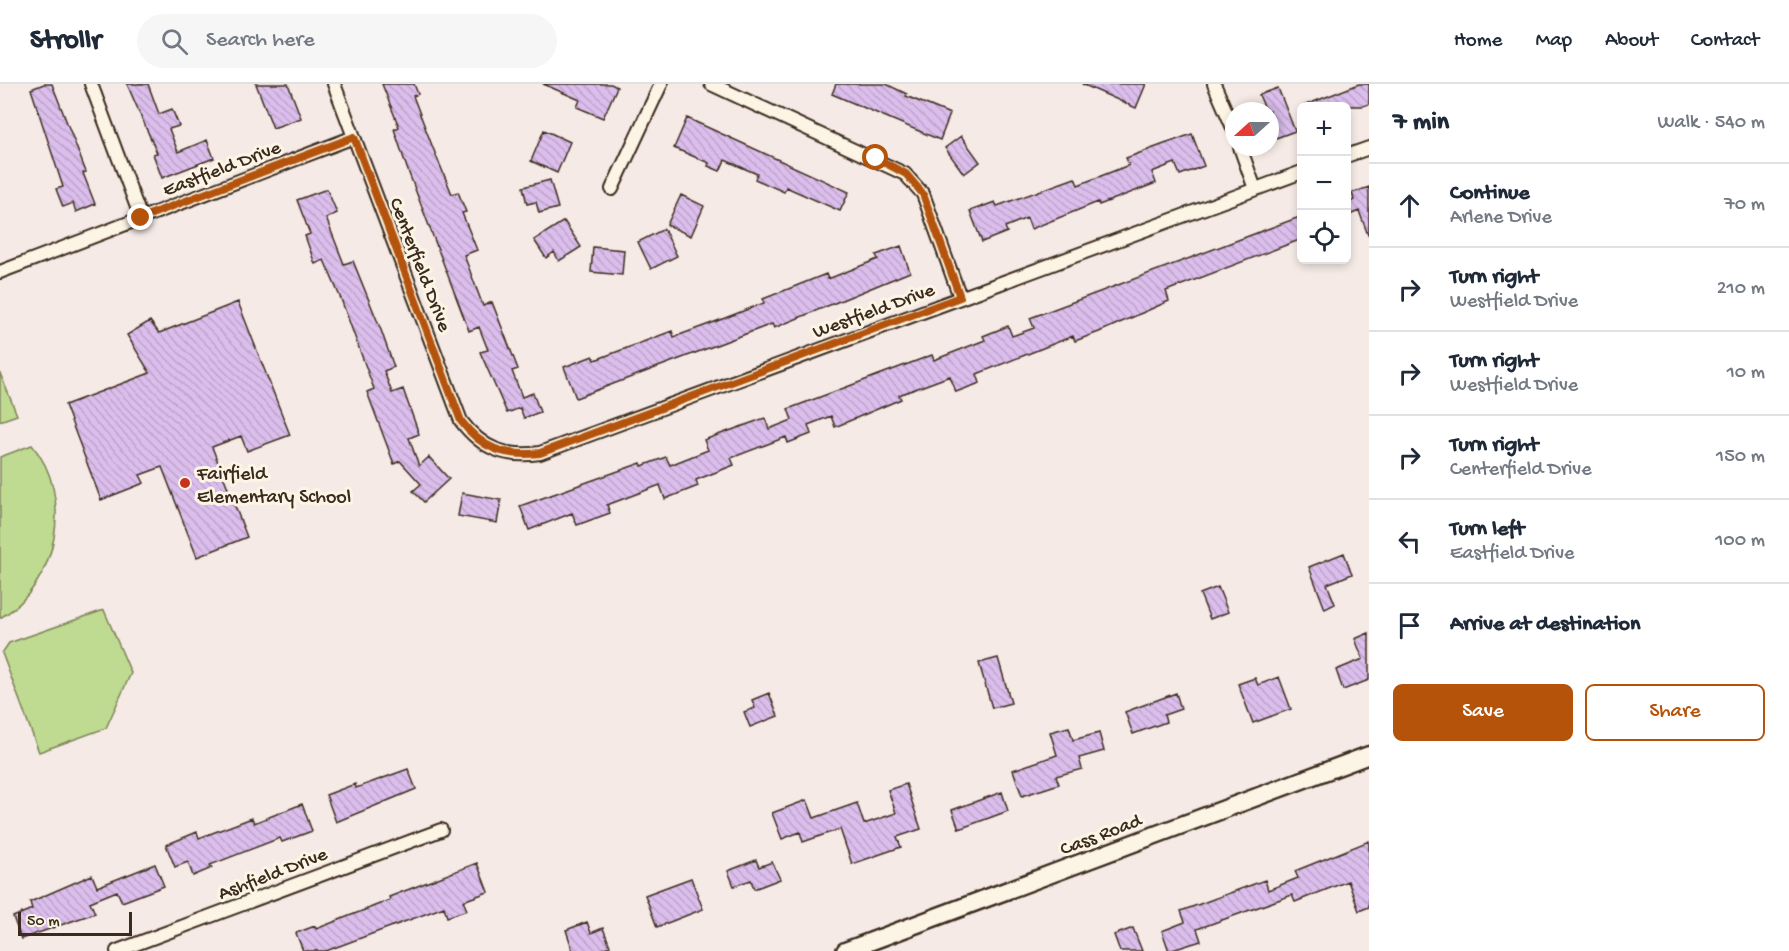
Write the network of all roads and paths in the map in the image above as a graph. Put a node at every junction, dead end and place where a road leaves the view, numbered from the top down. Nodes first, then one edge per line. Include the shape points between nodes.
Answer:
1 (91, 84) edge
2 (334, 84) edge
3 (662, 84) edge
4 (711, 84) edge
5 (1214, 84) edge
6 (1225, 109) edge
7 (354, 137) junction
8 (1369, 148) edge
9 (1351, 155) edge
10 (1243, 156) edge
11 (1297, 174) edge
12 (612, 189) dead end
13 (1255, 189) junction
14 (141, 218) junction
15 (0, 272) edge
16 (960, 297) junction
17 (489, 448) joint
18 (1369, 755) edge
19 (441, 830) dead end
20 (117, 951) edge
21 (845, 951) edge

1 - 14 street
2 - 7 street, Centerfield Drive
3 - 12 street
4 - 16 street via 906,174 923,194
5 - 6 street
7 - 14 street, Eastfield Drive
7 - 17 street, Centerfield Drive via 461,421
8 - 9 street
10 - 13 street
11 - 13 street, Westfield Drive
13 - 16 street, Westfield Drive
14 - 15 street, Eastfield Drive
16 - 17 street, Westfield Drive via 540,453 521,456
18 - 21 street, Cass Road
19 - 20 street, Ashfield Drive

